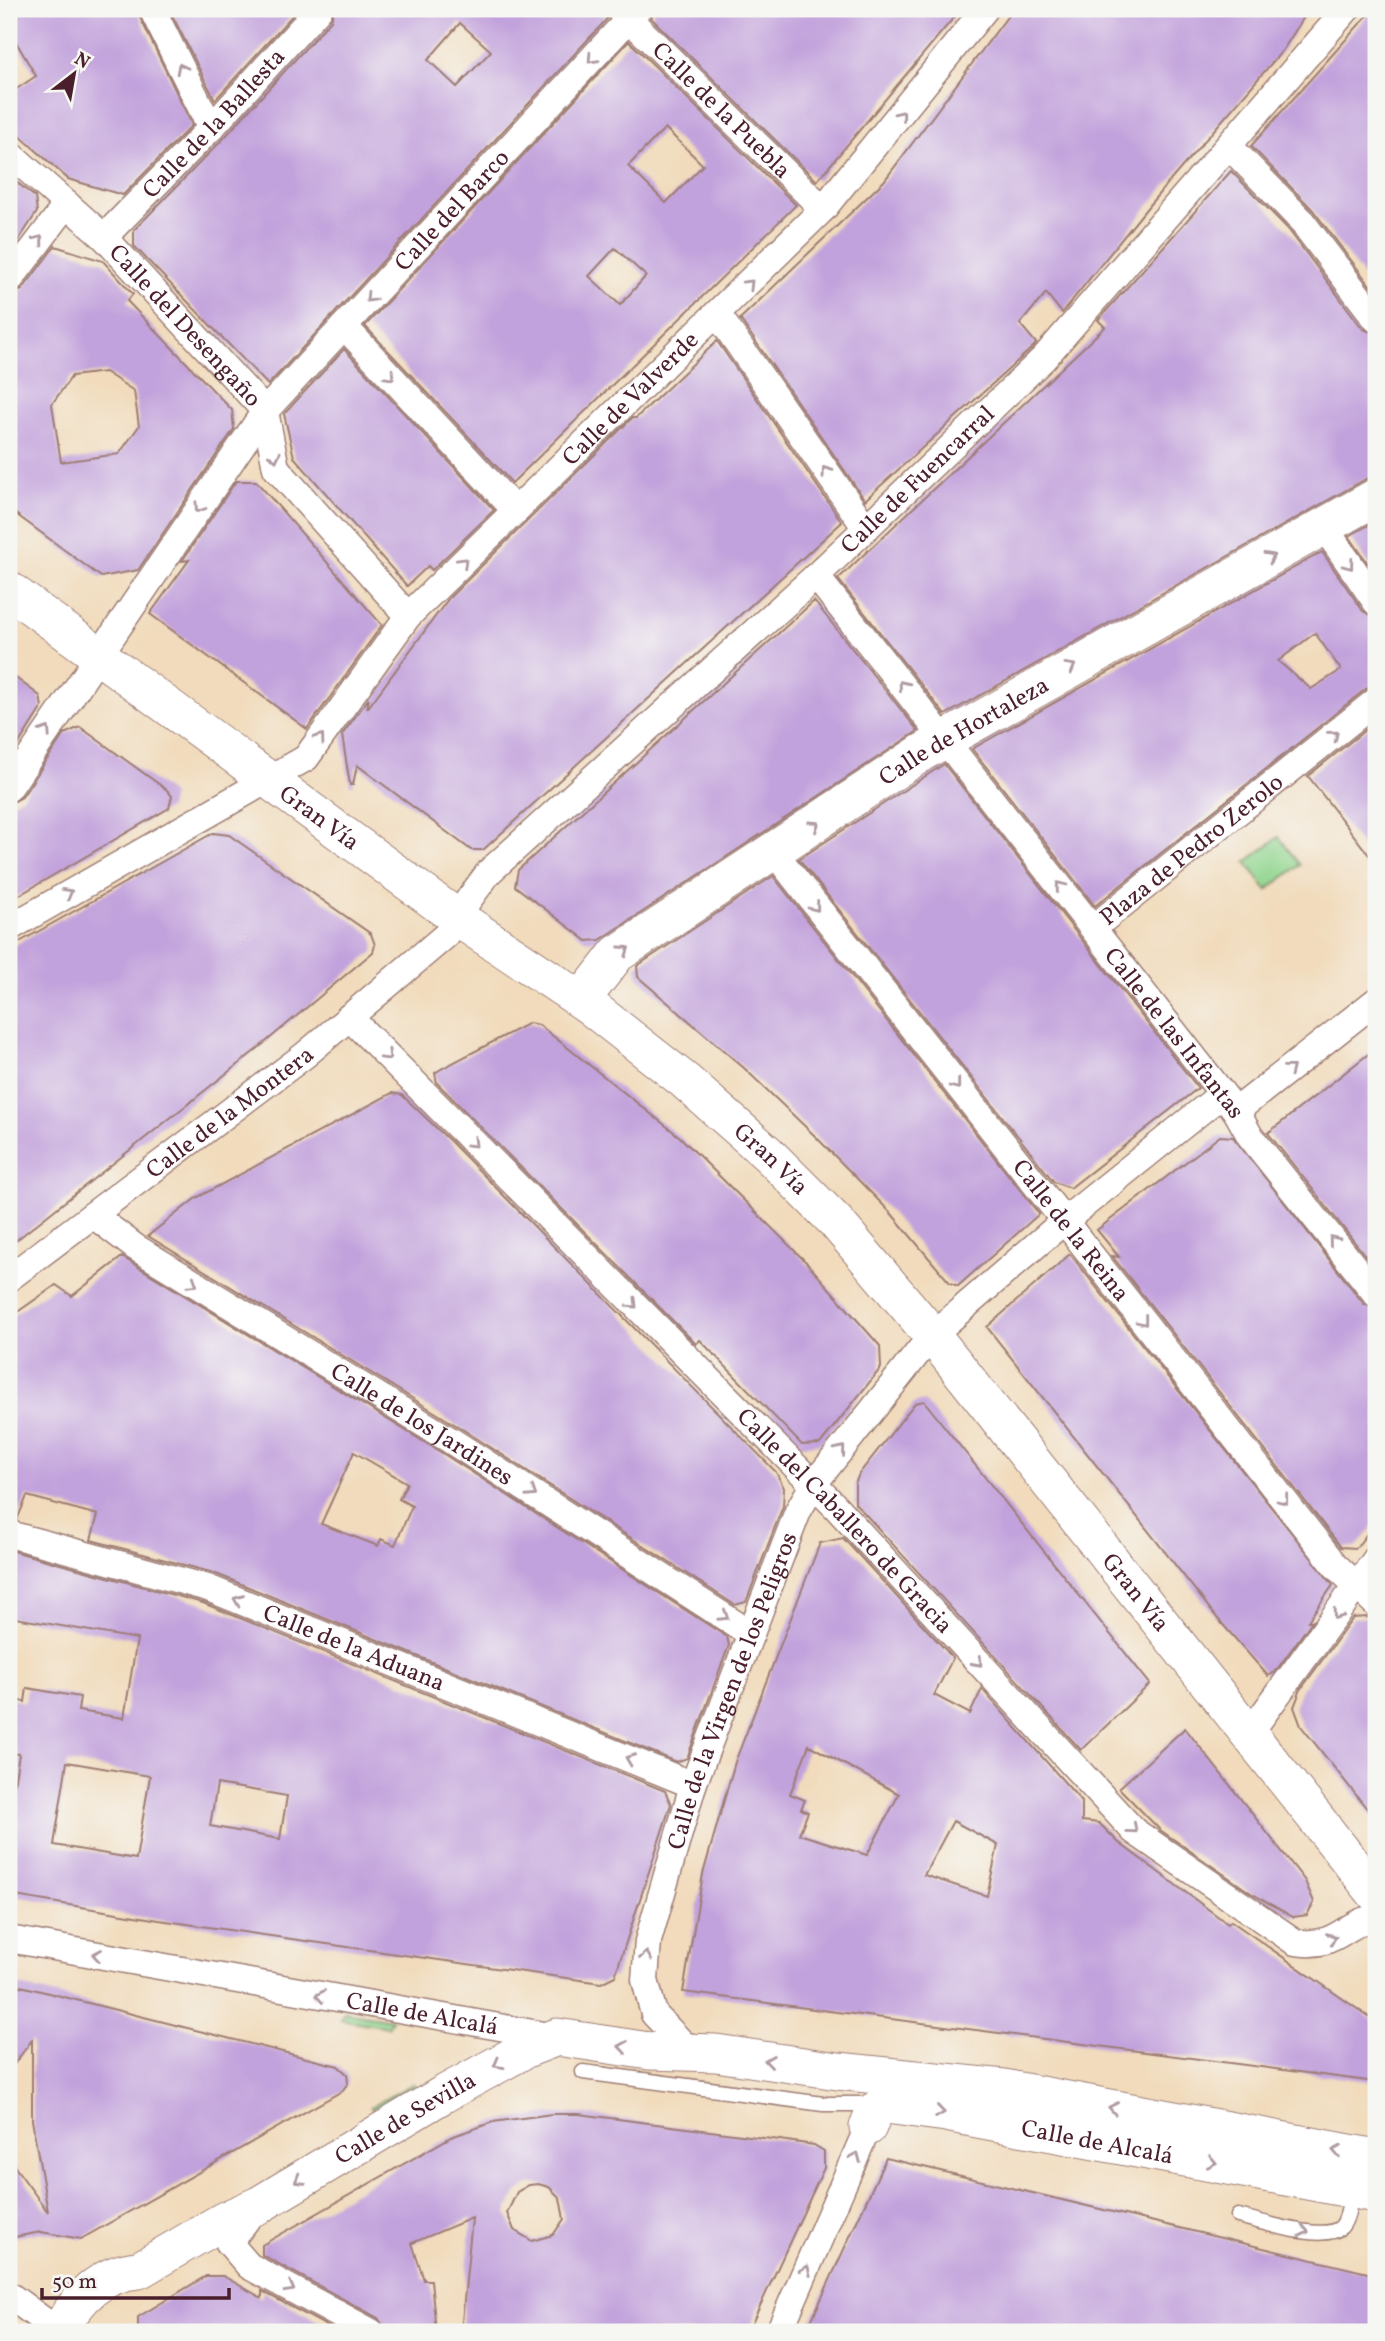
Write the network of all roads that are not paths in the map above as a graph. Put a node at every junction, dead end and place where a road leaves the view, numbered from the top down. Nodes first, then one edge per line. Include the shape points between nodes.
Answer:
1 (152, 9) edge
2 (319, 9) edge
3 (985, 9) edge
4 (1347, 9) edge
5 (629, 12) edge
6 (211, 128) junction
7 (1230, 147) junction
8 (9, 153) edge
9 (66, 204) junction
10 (823, 209) junction
11 (104, 237) junction
12 (10, 277) edge
13 (718, 315) junction
14 (1376, 319) edge
15 (344, 326) junction
16 (265, 411) junction
17 (1376, 497) edge
18 (516, 511) junction
19 (865, 527) junction
20 (1324, 527) junction
21 (816, 576) junction
22 (9, 590) edge
23 (1376, 602) edge
24 (408, 616) junction
25 (99, 656) junction
26 (1376, 701) edge
27 (946, 738) junction
28 (268, 779) junction
29 (9, 788) edge
30 (774, 852) junction
31 (450, 927) junction
32 (9, 928) edge
33 (1093, 928) junction
34 (1376, 1001) edge
35 (587, 1004) junction
36 (349, 1017) junction
37 (1229, 1102) junction
38 (93, 1215) junction
39 (1064, 1221) junction
40 (9, 1278) edge
41 (1376, 1294) edge
42 (932, 1335) junction
43 (813, 1485) junction
44 (9, 1534) edge
45 (1376, 1559) edge
46 (1368, 1595) edge
47 (751, 1634) junction
48 (1249, 1734) junction
49 (693, 1785) junction
50 (1376, 1894) edge
51 (1376, 1917) edge
52 (9, 1939) edge
53 (556, 2037) junction
54 (716, 2053) junction
55 (838, 2071) junction
56 (583, 2072) dead end
57 (910, 2078) junction
58 (875, 2112) junction
59 (1376, 2158) edge
60 (1364, 2192) edge
61 (259, 2205) junction
62 (1238, 2216) dead end
63 (201, 2217) dead end
64 (118, 2275) junction
65 (9, 2295) edge
66 (58, 2332) edge
67 (371, 2332) edge
68 (779, 2332) edge

6 -> 1 street
2 - 6 street, Calle de la Ballesta
10 -> 3 street, Calle de Valverde
4 - 7 street, Calle de Fuencarral
5 - 10 street, Calle de la Puebla
5 -> 15 street, Calle del Barco
6 - 11 street, Calle de la Ballesta
7 - 14 street via 1300,219
7 - 19 street, Calle de Fuencarral via 1044,358
8 - 9 street, Calle del Desengaño
9 - 11 street, Calle del Desengaño
12 -> 9 street
13 -> 10 street, Calle de Valverde
11 - 16 street, Calle del Desengaño
13 - 18 street, Calle de Valverde
19 -> 13 street
15 - 16 street, Calle del Barco
15 -> 18 street
16 -> 24 street, Calle del Desengaño via 276,468
16 -> 25 street, Calle del Barco
17 - 20 street, Calle de Hortaleza
24 -> 18 street, Calle de Valverde
19 - 21 street, Calle de Fuencarral
20 -> 23 street
27 -> 20 street, Calle de Hortaleza
27 -> 21 street, Calle de las Infantas
21 - 31 street, Calle de Fuencarral via 493,868
22 - 25 street, Gran Vía
28 -> 24 street, Calle de Valverde via 306,758
25 - 28 street, Gran Vía
29 -> 25 street, Calle del Barco
33 -> 26 street, Plaza de Pedro Zerolo
30 -> 27 street, Calle de Hortaleza
33 -> 27 street, Calle de las Infantas
28 - 31 street, Gran Vía
32 -> 28 street, Calle de Valverde
35 -> 30 street, Calle de Hortaleza via 590,989 617,954
30 -> 39 street, Calle de la Reina
31 - 35 street, Gran Vía
31 - 36 street, Calle de la Montera
33 - 37 street, Calle de las Infantas
37 -> 34 street
35 - 42 street, Gran Vía via 768,1154 844,1231
36 - 38 street, Calle de la Montera
36 -> 43 street, Calle del Caballero de Gracia
37 - 39 street, Calle de la Virgen de los Peligros
41 -> 37 street, Calle de las Infantas via 1250,1136
38 - 40 street, Calle de la Montera
38 -> 47 street, Calle de los Jardines via 135,1247 450,1440
39 - 42 street, Calle de la Virgen de los Peligros
39 -> 46 street, Calle de la Reina via 1335,1565
43 -> 42 street, Calle de la Virgen de los Peligros
42 - 48 street, Gran Vía
43 - 47 street, Calle de la Virgen de los Peligros via 798,1511
43 -> 51 street, Calle del Caballero de Gracia via 1134,1831 1295,1942 1332,1941 1365,1919
49 -> 44 street, Calle de la Aduana via 208,1588
45 - 46 street
46 -> 48 street
47 - 49 street, Calle de la Virgen de los Peligros
48 - 50 street, Gran Vía
54 -> 49 street, Calle de la Virgen de los Peligros via 684,2045 659,2022 645,1980 648,1941
53 -> 52 street, Calle de Alcalá
54 -> 53 street, Calle de Alcalá via 649,2051
53 -> 61 street, Calle de Sevilla via 442,2095
55 -> 54 street, Calle de Alcalá
55 - 57 street, Calle de Alcalá
55 - 58 street via 854,2083
56 - 58 lane
57 - 58 lane
59 -> 57 street, Calle de Alcalá via 1004,2088
58 -> 60 street, Calle de Alcalá via 946,2113
68 -> 58 street
62 -> 60 lane via 1315,2234 1329,2232 1340,2228
61 - 64 street, Calle de Sevilla via 139,2270
61 -> 67 street, Calle de Sevilla via 234,2233 229,2243 233,2251 249,2266
63 - 64 lane via 130,2258
64 - 66 street, Calle de Sevilla via 80,2298
65 - 66 street

